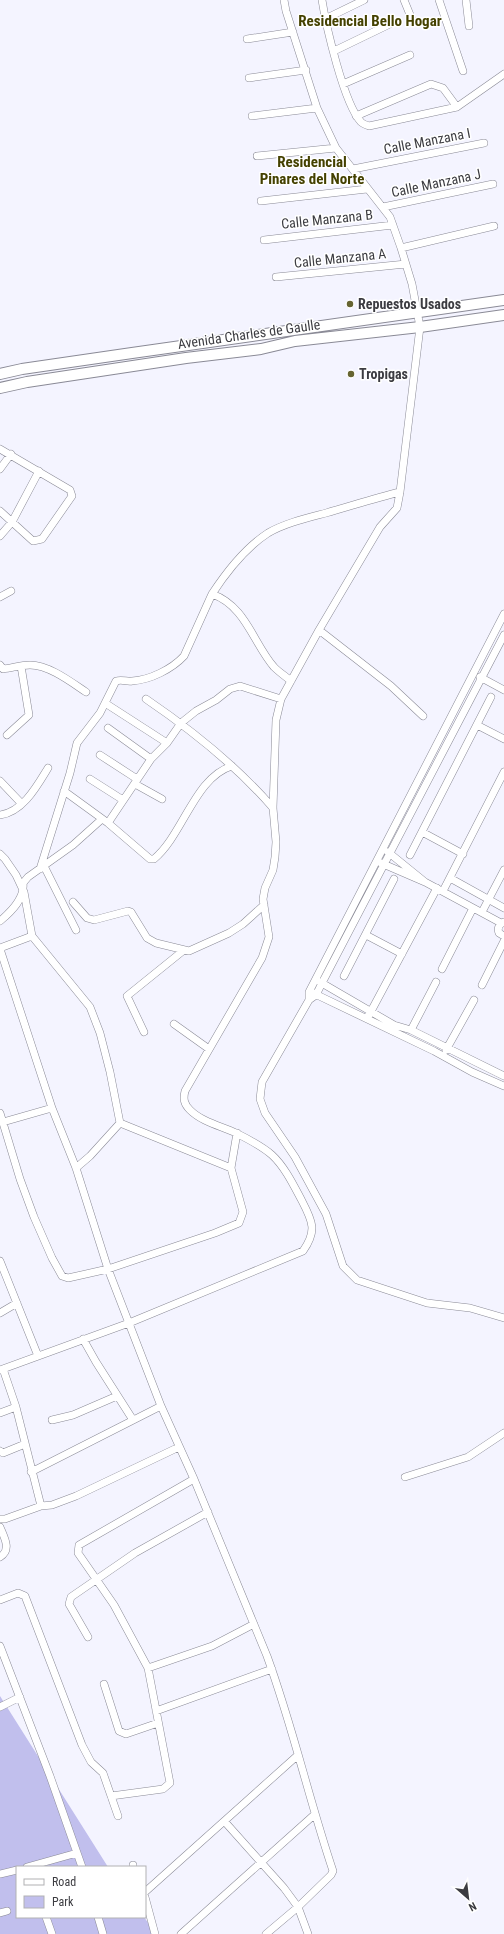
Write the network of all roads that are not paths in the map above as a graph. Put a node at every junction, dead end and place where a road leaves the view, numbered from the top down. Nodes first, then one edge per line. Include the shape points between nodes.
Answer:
1 (284, 0) edge
2 (322, 0) edge
3 (364, 0) edge
4 (404, 0) edge
5 (439, 0) edge
6 (466, 0) edge
7 (325, 19) junction
8 (394, 22) dead end
9 (413, 22) dead end
10 (469, 26) dead end
11 (293, 32) junction
12 (247, 39) dead end
13 (334, 51) junction
14 (410, 55) dead end
15 (306, 70) junction
16 (463, 71) dead end
17 (504, 74) edge
18 (249, 78) dead end
19 (343, 84) junction
20 (457, 107) junction
21 (317, 108) junction
22 (252, 116) dead end
23 (356, 116) junction
24 (484, 143) dead end
25 (336, 148) junction
26 (257, 156) dead end
27 (353, 169) junction
28 (493, 184) dead end
29 (367, 189) junction
30 (262, 201) dead end
31 (384, 207) junction
32 (394, 225) junction
33 (494, 226) dead end
34 (264, 240) dead end
35 (401, 248) junction
36 (406, 264) junction
37 (276, 277) dead end
38 (504, 300) edge
39 (418, 313) junction
40 (504, 315) edge
41 (420, 327) junction
42 (0, 374) edge
43 (0, 388) edge
44 (0, 449) edge
45 (11, 454) junction
46 (0, 469) edge
47 (39, 470) junction
48 (400, 492) junction
49 (0, 511) edge
50 (12, 522) junction
51 (0, 536) edge
52 (11, 591) dead end
53 (212, 594) junction
54 (0, 597) edge
55 (504, 614) edge
56 (319, 630) junction
57 (504, 635) edge
58 (0, 665) edge
59 (21, 666) junction
60 (474, 674) junction
61 (482, 678) junction
62 (291, 681) junction
63 (504, 690) edge
64 (86, 692) dead end
65 (491, 697) dead end
66 (146, 699) dead end
67 (281, 699) junction
68 (105, 703) junction
69 (423, 716) dead end
70 (181, 723) junction
71 (477, 725) junction
72 (108, 728) dead end
73 (7, 735) dead end
74 (504, 739) edge
75 (167, 742) junction
76 (100, 755) dead end
77 (151, 759) junction
78 (232, 766) junction
79 (48, 768) dead end
80 (504, 772) edge
81 (90, 779) dead end
82 (0, 781) edge
83 (136, 781) junction
84 (64, 791) junction
85 (162, 799) dead end
86 (123, 800) junction
87 (21, 804) junction
88 (273, 808) junction
89 (0, 815) edge
90 (105, 821) junction
91 (422, 832) junction
92 (383, 849) junction
93 (391, 854) junction
94 (463, 854) junction
95 (410, 855) dead end
96 (2, 859) edge
97 (377, 861) junction
98 (385, 865) junction
99 (42, 867) junction
100 (504, 870) edge
101 (450, 878) junction
102 (394, 879) dead end
103 (425, 882) junction
104 (440, 890) junction
105 (24, 892) junction
106 (489, 900) junction
107 (73, 902) dead end
108 (264, 905) junction
109 (473, 908) junction
110 (504, 908) edge
111 (482, 912) junction
112 (0, 921) edge
113 (502, 923) edge
114 (76, 930) dead end
115 (366, 935) junction
116 (32, 936) junction
117 (504, 936) edge
118 (504, 941) edge
119 (0, 948) edge
120 (184, 950) junction
121 (402, 954) junction
122 (442, 969) dead end
123 (344, 976) dead end
124 (316, 980) junction
125 (436, 982) dead end
126 (322, 983) junction
127 (482, 985) dead end
128 (313, 993) junction
129 (474, 1000) dead end
130 (369, 1016) junction
131 (174, 1024) dead end
132 (411, 1030) junction
133 (144, 1032) dead end
134 (448, 1048) junction
135 (209, 1049) junction
136 (443, 1056) junction
137 (504, 1076) edge
138 (504, 1086) edge
139 (52, 1108) junction
140 (0, 1113) edge
141 (3, 1122) junction
142 (120, 1123) junction
143 (237, 1133) junction
144 (76, 1168) junction
145 (231, 1168) junction
146 (0, 1261) edge
147 (108, 1269) junction
148 (17, 1303) junction
149 (0, 1313) edge
150 (504, 1318) edge
151 (129, 1322) junction
152 (83, 1339) junction
153 (38, 1356) junction
154 (1, 1369) edge
155 (117, 1396) junction
156 (161, 1406) junction
157 (16, 1407) junction
158 (0, 1413) edge
159 (52, 1420) dead end
160 (133, 1420) junction
161 (504, 1433) edge
162 (25, 1444) junction
163 (179, 1447) junction
164 (0, 1451) edge
165 (31, 1472) junction
166 (405, 1477) dead end
167 (194, 1479) junction
168 (41, 1506) junction
169 (208, 1512) junction
170 (0, 1519) edge
171 (0, 1527) edge
172 (0, 1557) edge
173 (96, 1579) junction
174 (0, 1600) edge
175 (254, 1624) junction
176 (88, 1637) dead end
177 (0, 1646) edge
178 (148, 1668) junction
179 (272, 1669) junction
180 (104, 1684) dead end
181 (20, 1697) junction
182 (0, 1707) edge
183 (156, 1711) junction
184 (158, 1723) junction
185 (298, 1755) junction
186 (111, 1796) junction
187 (314, 1815) junction
188 (118, 1816) dead end
189 (225, 1822) junction
190 (77, 1853) junction
191 (260, 1861) junction
192 (32, 1866) edge
193 (82, 1866) edge
194 (16, 1870) edge
195 (0, 1874) edge
196 (146, 1891) edge
197 (146, 1901) edge
198 (298, 1907) junction
199 (46, 1918) edge
200 (98, 1918) edge
201 (52, 1934) edge
202 (103, 1934) edge
203 (155, 1934) edge
204 (181, 1934) edge
205 (266, 1934) edge
206 (308, 1934) edge

1 - 11 street
2 - 7 street
3 - 7 street
4 - 9 street
5 - 16 street
6 - 10 street
7 - 13 street
8 - 13 street
11 - 12 street
11 - 15 street
13 - 19 street
14 - 19 street
15 - 18 street
15 - 21 street
17 - 20 street
19 - 23 street
20 - 23 street via 369,126 362,124
20 - 23 street via 443,88 431,84
21 - 22 street
21 - 25 street
24 - 27 street, Calle Manzana I
25 - 26 street
25 - 27 street
27 - 29 street
28 - 31 street, Calle Manzana J
29 - 30 street
29 - 31 street
31 - 32 street
32 - 34 street, Calle Manzana B
32 - 35 street
33 - 35 street
35 - 36 street
36 - 37 street, Calle Manzana A
36 - 39 street
38 - 39 main road, Avenida Charles de Gaulle
39 - 41 street
39 - 42 main road, Avenida Charles de Gaulle
40 - 41 main road, Avenida Charles de Gaulle
41 - 43 main road, Avenida Charles de Gaulle via 295,340 261,349 42,379
41 - 48 street
44 - 45 street
45 - 46 street
45 - 47 street
47 - 50 street
47 - 50 street via 70,490 72,496 38,541 33,541
48 - 53 street via 301,520 268,534 240,557
48 - 56 street via 397,508 380,527
49 - 50 street
50 - 51 street
52 - 54 street
53 - 62 street via 245,620 273,666
53 - 68 street via 179,662 161,672 135,681 116,681
55 - 60 street
56 - 62 street
56 - 69 street via 391,686
57 - 61 street
58 - 59 street via 2,669
59 - 64 street via 38,666 63,677
59 - 73 street via 29,715
60 - 61 street
60 - 92 street
61 - 63 street
61 - 93 street
62 - 67 street
65 - 71 street
66 - 70 street
67 - 70 street via 240,686 233,687
67 - 88 street via 276,720
68 - 75 street
68 - 84 street via 77,743
70 - 75 street
70 - 78 street
71 - 74 street
71 - 91 street
72 - 77 street
75 - 77 street
76 - 83 street
77 - 83 street
78 - 88 street
78 - 90 street via 222,769 204,789 168,844 154,859 150,859
79 - 87 street via 35,790
80 - 94 street
81 - 86 street
82 - 87 street
83 - 85 street
83 - 86 street
84 - 90 street
84 - 99 street
86 - 90 street
87 - 89 street via 9,813
88 - 108 street via 275,857 273,870 265,888
90 - 99 street
91 - 94 street
91 - 95 street
92 - 93 street
92 - 97 street
93 - 98 street
93 - 103 street
94 - 101 street
96 - 105 street
97 - 98 street
97 - 124 street
98 - 103 street
98 - 126 street
99 - 105 street via 23,883
99 - 114 street
100 - 106 street
101 - 104 street
101 - 106 street
102 - 115 street
103 - 104 street
104 - 109 street
104 - 121 street
105 - 112 street
105 - 116 street
106 - 110 street
106 - 111 street
107 - 120 street via 87,918 94,920 131,912 147,938
108 - 120 street via 229,934 189,951
108 - 135 street via 267,946
109 - 111 street
109 - 122 street
111 - 113 street
113 - 117 street via 498,931
115 - 121 street
115 - 123 street
116 - 119 street
116 - 142 street via 90,1007 100,1033
118 - 127 street
119 - 139 street
120 - 133 street via 127,996
121 - 130 street
124 - 126 street
124 - 128 street
125 - 132 street
126 - 128 street
126 - 130 street
128 - 130 street
128 - 150 street via 262,1082 260,1099 265,1113 295,1157 326,1214 343,1266 357,1280 427,1303 470,1308
129 - 134 street
130 - 132 street
130 - 136 street
131 - 135 street
132 - 134 street
134 - 136 street
134 - 137 street
135 - 143 street via 184,1091 185,1105 190,1111 210,1122
136 - 138 street
139 - 141 street
139 - 144 street
140 - 141 street
141 - 147 street via 29,1204 62,1276 72,1279
142 - 144 street
142 - 145 street
143 - 145 street
143 - 151 street via 273,1156 290,1180 311,1218 313,1232 309,1242 302,1251
144 - 147 street
145 - 147 street via 243,1212 238,1223
146 - 148 street
147 - 151 street
148 - 149 street
148 - 153 street
151 - 152 street
151 - 156 street
152 - 153 street
152 - 155 street
153 - 154 street
154 - 157 street
155 - 159 street via 73,1415
155 - 160 street
156 - 160 street
156 - 163 street
157 - 158 street
157 - 162 street
160 - 165 street
161 - 166 street via 468,1457
162 - 164 street via 3,1453
162 - 165 street
163 - 167 street
163 - 168 street via 76,1496 52,1505
165 - 168 street
167 - 169 street
167 - 173 street via 79,1546 78,1553
168 - 170 street via 20,1515
169 - 173 street via 135,1553
169 - 175 street
171 - 172 street via 7,1548
173 - 176 street via 69,1600
173 - 178 street via 114,1605
174 - 186 street via 18,1593 25,1596 82,1745 91,1762 103,1773
175 - 178 street via 212,1646
175 - 179 street
177 - 181 street
178 - 183 street
179 - 183 street
179 - 185 street
180 - 184 street via 119,1731 126,1734
181 - 182 street
181 - 190 street
183 - 184 street
184 - 186 street via 170,1783 163,1789
185 - 187 street
185 - 189 street
186 - 188 street
187 - 191 street
187 - 198 street via 332,1872
189 - 191 street
189 - 196 street
190 - 192 street
190 - 193 street
191 - 198 street
191 - 204 street
194 - 195 street
197 - 203 street
198 - 205 street
198 - 206 street
199 - 201 street
200 - 202 street

